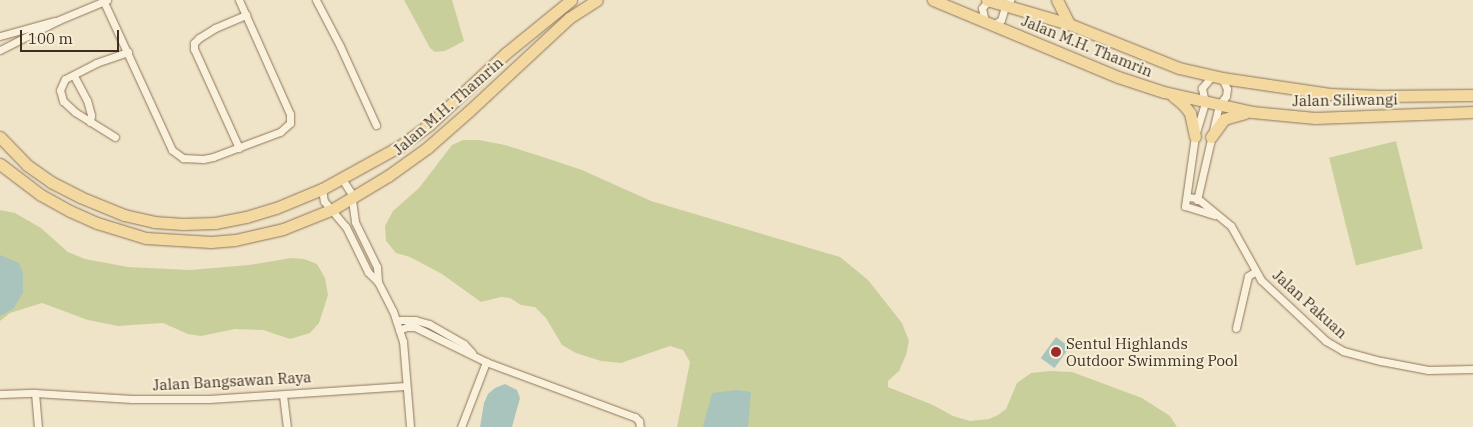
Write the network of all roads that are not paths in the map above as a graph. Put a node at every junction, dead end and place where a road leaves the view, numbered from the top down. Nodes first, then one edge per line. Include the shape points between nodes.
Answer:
1 (105, 0) edge
2 (239, 0) edge
3 (316, 0) edge
4 (571, 0) edge
5 (597, 0) edge
6 (933, 0) edge
7 (988, 0) edge
8 (1057, 0) edge
9 (1008, 3) edge
10 (246, 15) junction
11 (59, 20) junction
12 (989, 23) junction
13 (1069, 24) junction
14 (0, 36) edge
15 (0, 50) edge
16 (128, 52) junction
17 (74, 76) junction
18 (1217, 77) junction
19 (1164, 92) junction
20 (1473, 95) edge
21 (1205, 102) junction
22 (1219, 105) junction
23 (1252, 112) junction
24 (1473, 112) edge
25 (90, 122) junction
26 (376, 125) dead end
27 (1195, 136) junction
28 (0, 137) edge
29 (115, 137) dead end
30 (1211, 138) junction
31 (239, 148) junction
32 (0, 164) edge
33 (342, 179) junction
34 (322, 188) junction
35 (1187, 197) junction
36 (1197, 198) junction
37 (351, 199) junction
38 (1195, 208) junction
39 (333, 209) junction
40 (1220, 217) junction
41 (1256, 271) junction
42 (378, 282) junction
43 (396, 320) junction
44 (1236, 328) dead end
45 (400, 330) junction
46 (440, 330) junction
47 (434, 338) junction
48 (473, 353) junction
49 (486, 362) junction
50 (1473, 369) edge
51 (406, 386) junction
52 (35, 393) junction
53 (0, 394) edge
54 (283, 395) junction
55 (38, 427) edge
56 (287, 427) edge
57 (410, 427) edge
58 (461, 427) edge
59 (640, 427) edge

1 - 11 street
1 - 16 street
2 - 10 street
3 - 26 street
4 - 33 main road, Jalan M.H. Thamrin via 513,47 430,124 400,146
5 - 37 main road, Jalan M.H. Thamrin via 547,37 427,148
6 - 12 main road, Jalan M.H. Thamrin
7 - 9 main road, Jalan M.H. Thamrin
7 - 12 street via 982,8
8 - 13 main road
9 - 12 street via 1004,16
9 - 13 main road, Jalan M.H. Thamrin
10 - 31 street via 215,28 194,43
10 - 31 street via 290,114 290,123 280,132
11 - 14 street
11 - 15 street
12 - 19 main road, Jalan M.H. Thamrin via 1085,64
13 - 18 main road, Jalan M.H. Thamrin via 1179,68
16 - 17 street
16 - 31 street via 174,154 183,158 213,158
17 - 25 street via 87,100
17 - 25 street via 62,83 63,101
18 - 20 main road, Jalan Siliwangi via 1330,94
18 - 21 street via 1202,88
18 - 22 street via 1227,89
19 - 21 main road, Jalan M.H. Thamrin
19 - 27 main road via 1183,104 1194,124
21 - 22 main road
21 - 27 street
22 - 23 main road, Jalan Siliwangi
22 - 30 street
23 - 24 main road, Jalan Siliwangi via 1316,118
23 - 30 main road via 1224,119
25 - 29 street
27 - 35 street
28 - 34 main road, Jalan M.H. Thamrin via 27,165 59,186 124,215 154,222 215,223 246,217
30 - 36 street
32 - 39 main road, Jalan M.H. Thamrin via 41,195 70,211 97,224 146,238 182,242 235,240 283,229
33 - 34 main road, Jalan M.H. Thamrin
33 - 37 street via 349,188
34 - 39 street via 324,200
35 - 36 street
35 - 38 street via 1185,206
36 - 38 street
36 - 40 street, Jalan Pakuan
37 - 39 main road, Jalan M.H. Thamrin
37 - 42 street via 356,222 377,267
38 - 40 street
39 - 42 street via 346,227 368,272
40 - 41 street, Jalan Pakuan via 1231,226
41 - 44 street via 1248,276
41 - 50 street, Jalan Pakuan via 1326,340 1343,351 1428,370
42 - 43 street
43 - 45 street
43 - 46 street via 415,320
45 - 47 street via 415,327
45 - 51 street
46 - 47 street
46 - 48 street
47 - 48 street
48 - 49 street
49 - 58 street
49 - 59 street via 635,417
51 - 54 street, Jalan Bangsawan Raya
51 - 57 street
52 - 53 street, Jalan Bangsawan Raya
52 - 54 street, Jalan Bangsawan Raya via 174,400
52 - 55 street
54 - 56 street

